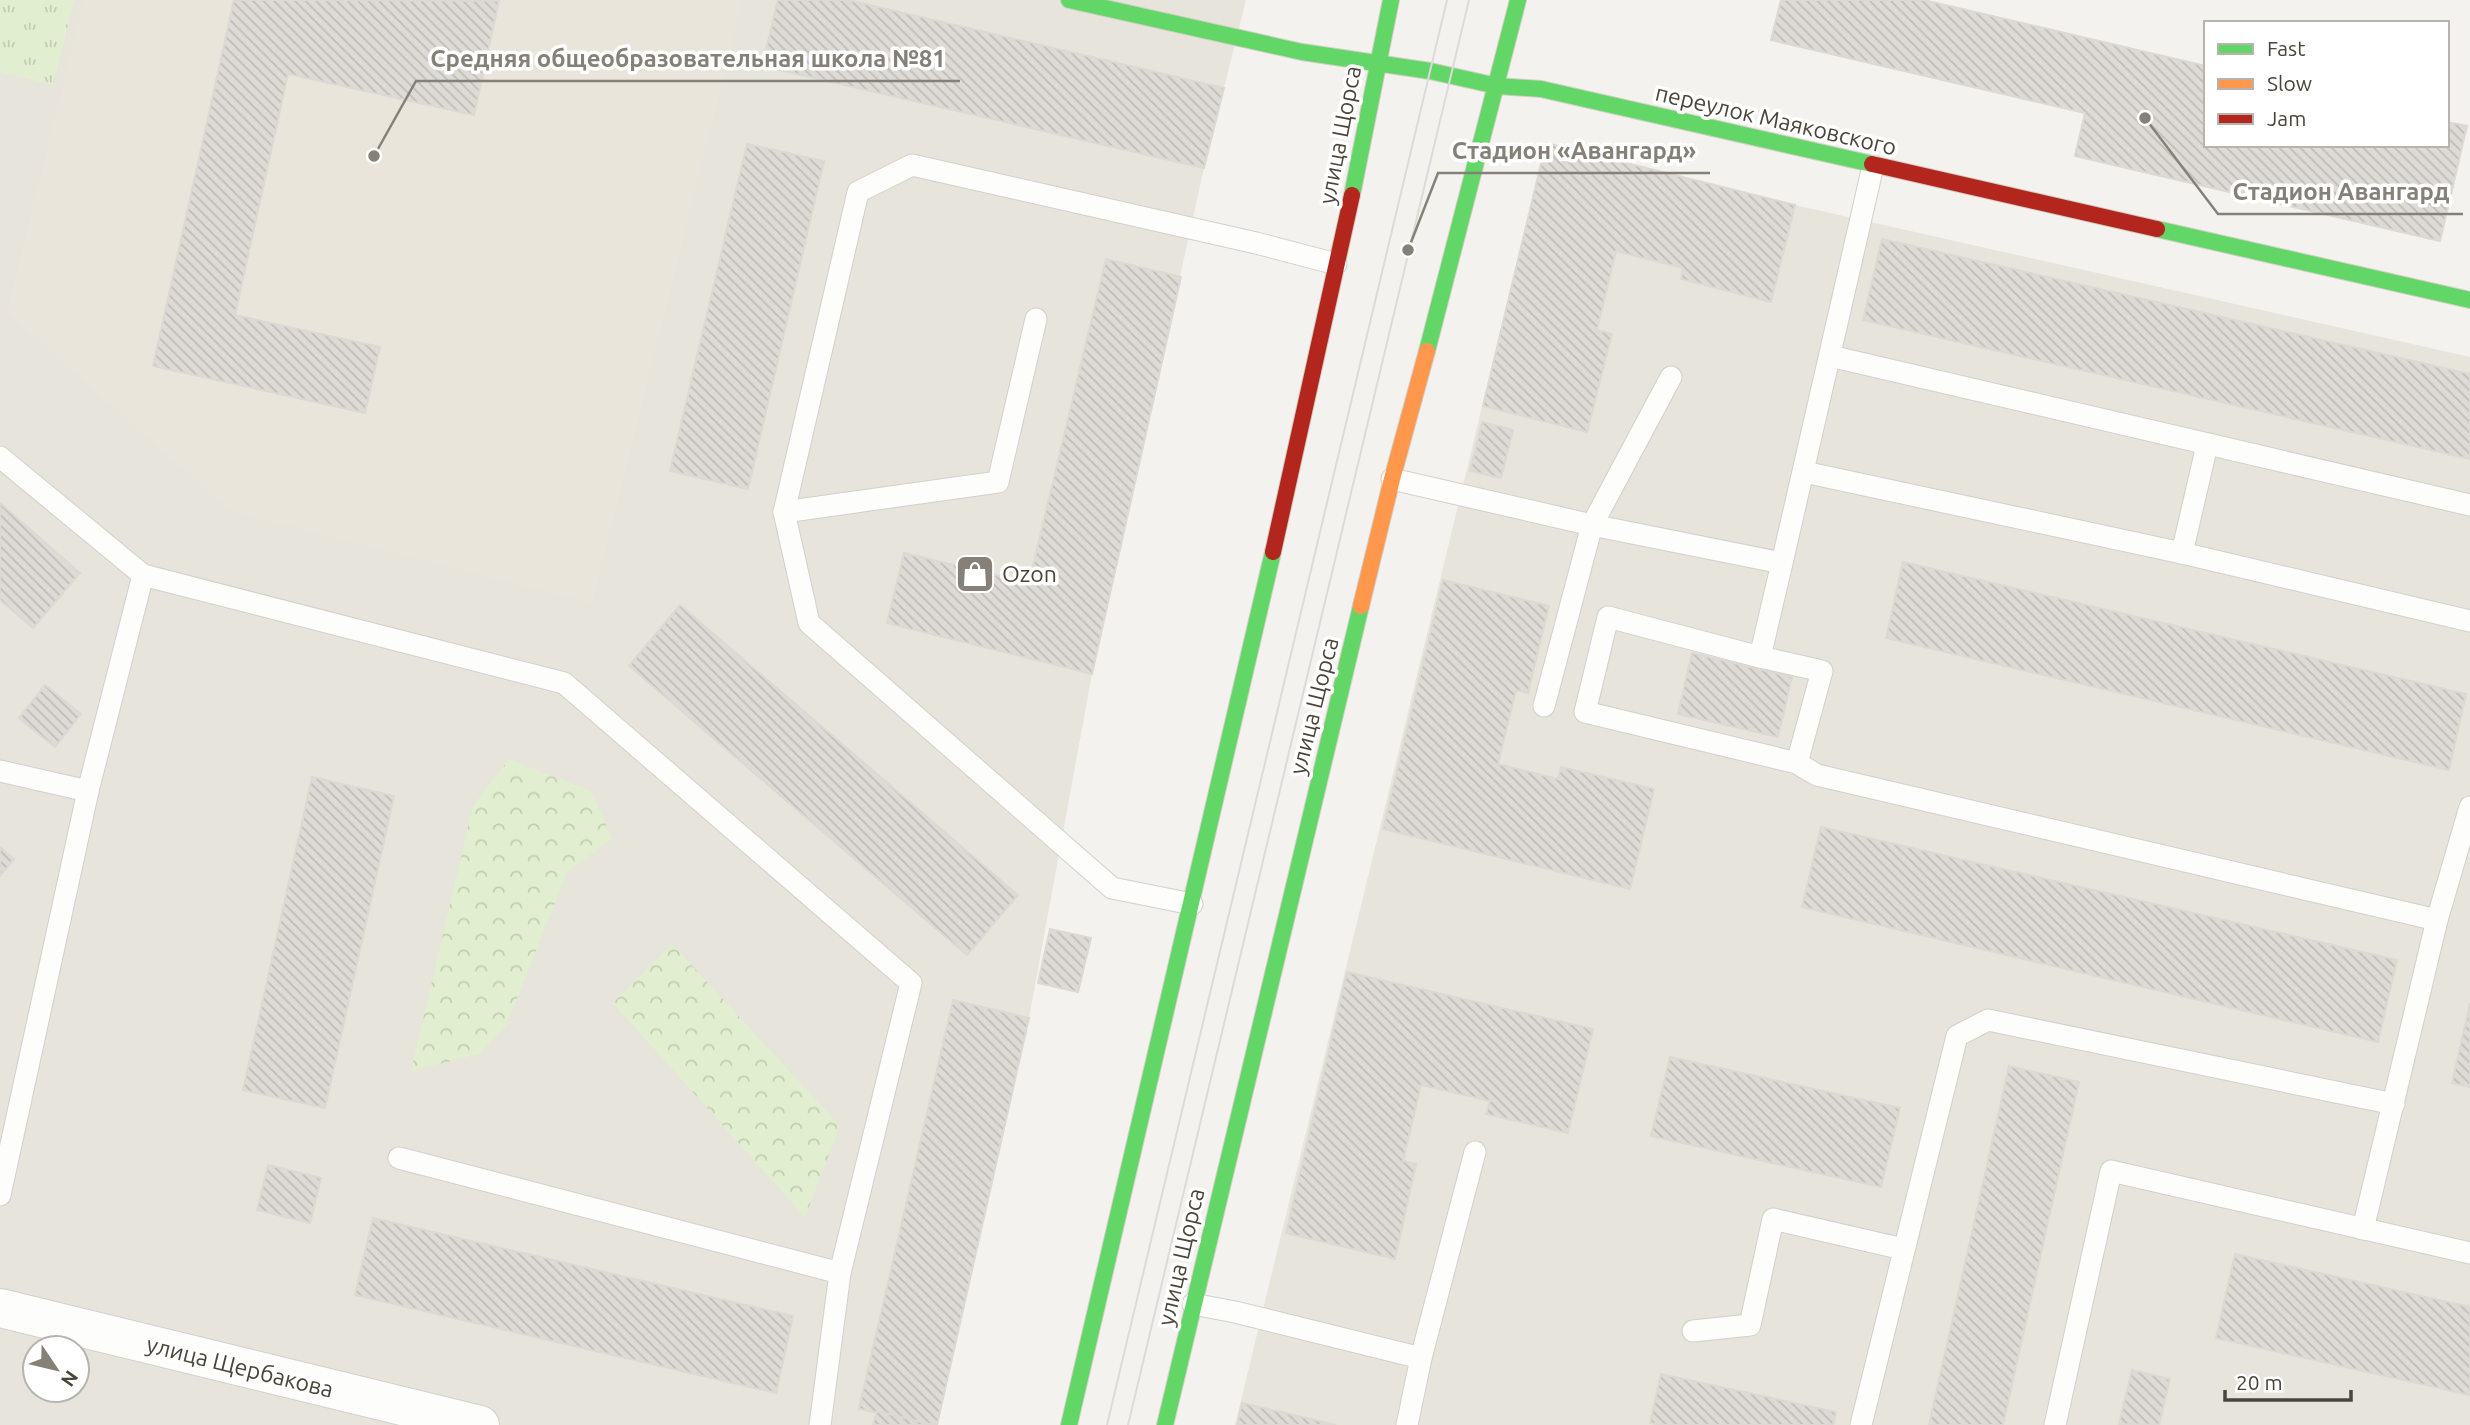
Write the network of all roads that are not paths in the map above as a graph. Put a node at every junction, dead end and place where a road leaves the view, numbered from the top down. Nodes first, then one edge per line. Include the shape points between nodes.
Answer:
1 (1069, 0) edge
2 (1391, 0) edge
3 (1518, 0) edge
4 (1091, 3) edge
5 (1377, 64) junction
6 (1497, 86) junction
7 (1873, 166) junction
8 (1336, 264) junction
9 (2470, 300) edge
10 (1036, 319) dead end
11 (1830, 356) junction
12 (1671, 377) dead end
13 (2207, 445) junction
14 (0, 457) edge
15 (1804, 472) junction
16 (1392, 479) junction
17 (2470, 505) edge
18 (784, 512) junction
19 (1592, 525) junction
20 (2182, 553) junction
21 (1782, 563) junction
22 (143, 575) junction
23 (2470, 621) edge
24 (1760, 657) junction
25 (1544, 706) dead end
26 (1797, 763) junction
27 (0, 771) edge
28 (88, 791) junction
29 (2470, 807) edge
30 (1192, 904) junction
31 (2437, 920) junction
32 (2394, 1104) junction
33 (1475, 1152) dead end
34 (5, 1154) edge
35 (399, 1158) dead end
36 (0, 1195) edge
37 (2363, 1229) junction
38 (1903, 1249) junction
39 (2470, 1253) edge
40 (840, 1273) junction
41 (1193, 1304) junction
42 (0, 1308) edge
43 (1692, 1331) dead end
44 (1422, 1358) junction
45 (458, 1423) edge
46 (820, 1425) edge
47 (1069, 1425) edge
48 (1165, 1425) edge
49 (1407, 1425) edge
50 (1861, 1425) edge
51 (2055, 1425) edge

1 - 4 main road, переулок Маяковского
2 - 5 main road, улица Щорса
3 - 6 main road, улица Щорса
4 - 5 main road, переулок Маяковского via 1302,52
5 - 6 main road, переулок Маяковского
5 - 8 main road, улица Щорса
6 - 7 main road, переулок Маяковского via 1541,89
6 - 16 main road, улица Щорса
7 - 9 main road, переулок Маяковского
7 - 11 lane
8 - 18 lane via 912,164 858,192
8 - 30 main road, улица Щорса
10 - 18 lane via 999,482
11 - 13 lane
11 - 15 lane
12 - 19 lane
13 - 17 lane
13 - 20 lane
14 - 22 lane
15 - 20 lane
15 - 21 lane
16 - 19 lane
16 - 41 main road, улица Щорса
18 - 30 lane via 809,623 1111,888
19 - 21 lane
19 - 25 lane
20 - 23 lane
21 - 24 lane
22 - 28 lane
22 - 40 lane via 564,683 911,983
24 - 26 lane via 1822,671
24 - 26 lane via 1608,617 1585,712
26 - 31 lane via 1817,775
27 - 28 lane
28 - 34 lane
29 - 31 lane
30 - 47 main road, улица Щорса
31 - 32 lane
32 - 37 lane
32 - 38 lane via 1988,1020 1957,1036
33 - 44 lane
34 - 36 lane
35 - 40 lane
37 - 39 lane
37 - 51 lane via 2111,1171
38 - 43 lane via 1773,1219 1750,1325
38 - 50 lane
40 - 46 lane
41 - 44 lane
41 - 48 main road, улица Щорса
42 - 45 street, улица Щербакова
44 - 49 lane

